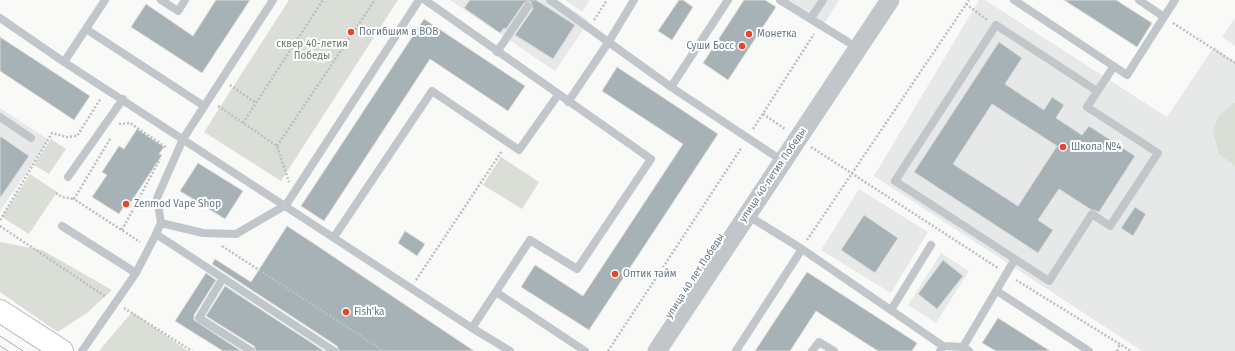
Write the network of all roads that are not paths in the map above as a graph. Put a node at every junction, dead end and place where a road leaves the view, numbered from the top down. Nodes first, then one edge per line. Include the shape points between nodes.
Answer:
1 (105, 0) edge
2 (160, 0) edge
3 (185, 0) edge
4 (273, 0) edge
5 (419, 0) edge
6 (425, 0) edge
7 (550, 0) edge
8 (634, 0) edge
9 (728, 0) edge
10 (780, 0) edge
11 (823, 0) edge
12 (875, 0) edge
13 (890, 0) edge
14 (1014, 0) edge
15 (1139, 0) edge
16 (1175, 0) edge
17 (528, 6) dead end
18 (1164, 17) junction
19 (0, 18) edge
20 (811, 18) junction
21 (86, 29) junction
22 (848, 42) junction
23 (608, 43) junction
24 (497, 52) junction
25 (64, 62) junction
26 (1114, 66) junction
27 (671, 87) junction
28 (1097, 91) junction
29 (558, 95) junction
30 (123, 99) junction
31 (206, 102) junction
32 (568, 102) junction
33 (0, 117) edge
34 (794, 135) junction
35 (31, 138) dead end
36 (183, 139) junction
37 (779, 159) junction
38 (68, 177) dead end
39 (286, 205) junction
40 (747, 215) junction
41 (161, 223) junction
42 (62, 226) dead end
43 (156, 234) junction
44 (334, 237) junction
45 (931, 245) dead end
46 (802, 249) junction
47 (1015, 259) junction
48 (136, 273) junction
49 (223, 278) junction
50 (996, 291) junction
51 (496, 292) junction
52 (891, 310) junction
53 (0, 311) edge
54 (472, 328) junction
55 (942, 349) edge
56 (966, 349) edge
57 (62, 351) edge
58 (82, 351) edge
59 (251, 351) edge
60 (334, 351) edge
61 (510, 351) edge
62 (585, 351) edge
63 (646, 351) edge
64 (656, 351) edge
65 (736, 351) edge
66 (812, 351) edge
67 (834, 351) edge
68 (1089, 351) edge

1 - 21 lane
2 - 3 lane via 178,11
4 - 31 lane
5 - 39 lane
6 - 24 lane
7 - 23 lane
8 - 23 lane
9 - 27 lane
10 - 20 lane
11 - 20 lane
12 - 22 street
13 - 34 street, улица 40-летия Победы
14 - 26 lane
15 - 18 lane
16 - 18 lane
17 - 24 lane
18 - 26 lane via 1127,75
19 - 25 lane
20 - 22 lane
21 - 25 lane
21 - 31 lane
22 - 34 street
23 - 27 lane
23 - 32 lane
24 - 29 lane
25 - 30 lane
26 - 28 lane
27 - 37 lane
28 - 47 lane via 1087,107 1158,153 1110,226 1092,214 1049,280
28 - 47 lane via 996,25 895,181
29 - 32 lane
29 - 44 lane via 519,150 432,91
30 - 36 lane
30 - 38 lane
31 - 36 lane
32 - 51 lane via 651,159 577,269 530,240
33 - 35 lane
34 - 37 street, улица 40-летия Победы
36 - 39 lane
36 - 41 lane via 158,198
37 - 40 street, улица 40-летия Победы
37 - 63 street, улица 40 лет Победы
39 - 41 lane via 236,234 203,233
39 - 44 lane
40 - 46 lane
40 - 64 street, улица 40-летия Победы
41 - 43 lane
42 - 48 lane
43 - 48 lane
43 - 49 lane
44 - 54 lane
45 - 52 lane
46 - 52 lane
46 - 65 lane
47 - 50 lane
48 - 58 lane
49 - 59 lane via 199,318
49 - 60 lane
50 - 56 lane
50 - 68 lane
51 - 54 lane
51 - 62 lane
52 - 55 lane
53 - 57 main road
54 - 61 lane
55 - 56 lane
66 - 67 lane via 819,342

